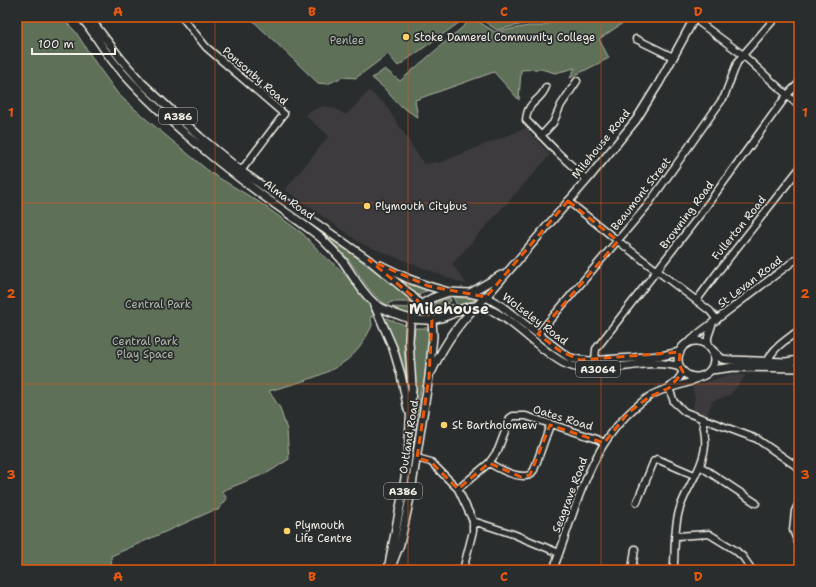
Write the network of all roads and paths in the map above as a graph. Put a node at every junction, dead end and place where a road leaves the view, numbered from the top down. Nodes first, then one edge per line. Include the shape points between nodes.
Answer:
1 (81, 17) edge
2 (89, 17) edge
3 (182, 17) edge
4 (695, 17) edge
5 (776, 17) edge
6 (700, 23) dead end
7 (636, 39) dead end
8 (743, 55) junction
9 (673, 57) junction
10 (577, 81) dead end
11 (799, 83) edge
12 (546, 87) dead end
13 (787, 95) junction
14 (799, 106) edge
15 (542, 135) junction
16 (799, 169) edge
17 (240, 171) junction
18 (587, 180) junction
19 (568, 201) junction
20 (618, 241) junction
21 (799, 257) edge
22 (369, 260) junction
23 (658, 270) junction
24 (506, 272) junction
25 (449, 292) junction
26 (470, 293) junction
27 (486, 297) junction
28 (696, 300) junction
29 (373, 302) junction
30 (422, 305) junction
31 (476, 306) junction
32 (412, 319) junction
33 (432, 320) junction
34 (715, 322) junction
35 (799, 330) edge
36 (538, 334) junction
37 (687, 344) junction
38 (710, 348) junction
39 (680, 352) junction
40 (799, 360) edge
41 (595, 361) junction
42 (768, 361) junction
43 (799, 368) edge
44 (682, 370) junction
45 (711, 370) junction
46 (429, 377) junction
47 (700, 377) junction
48 (669, 388) junction
49 (702, 419) junction
50 (410, 420) junction
51 (550, 425) junction
52 (604, 443) junction
53 (417, 458) junction
54 (489, 463) junction
55 (700, 466) junction
56 (799, 468) edge
57 (694, 476) junction
58 (458, 489) junction
59 (637, 502) dead end
60 (756, 503) dead end
61 (799, 503) edge
62 (473, 521) junction
63 (676, 536) junction
64 (799, 545) edge
65 (559, 553) junction
66 (636, 553) dead end
67 (389, 570) edge
68 (463, 570) edge
69 (553, 570) edge
70 (632, 570) edge
71 (673, 570) edge
72 (752, 570) edge

1 - 29 main road, Alma Road / A386 via 115,64 137,89 238,177 311,229 342,260
2 - 17 main road, Alma Road / A386 via 120,59 142,83
3 - 17 street, Ponsonby Road via 206,47 284,114
4 - 9 main road, Milehouse Road
5 - 8 street, Beaumont Street
6 - 8 street
7 - 9 street
8 - 13 street
8 - 20 street, Beaumont Street via 737,63 724,97 648,206
9 - 18 main road, Milehouse Road via 636,120
10 - 15 street via 553,123
11 - 13 street, Browning Road
12 - 15 street via 543,94 529,106 526,120
13 - 14 street
13 - 23 street, Browning Road
15 - 18 street
16 - 28 street, Fullerton Road
17 - 22 main road, Alma Road / A386
18 - 19 main road, Milehouse Road
19 - 20 street
19 - 24 main road, Milehouse Road
20 - 23 street
20 - 36 street, Beaumont Street
21 - 34 street, St Levan Road
22 - 25 main road, Alma Road / A386 via 409,279
22 - 30 main road, Alma Road / A386
23 - 28 street
23 - 41 street, Browning Road via 596,349
24 - 26 main road, Milehouse Road
24 - 27 main road, Milehouse Road
25 - 26 main road, Wolseley Road / A3064
25 - 30 main road, Outland Road / A386
26 - 27 main road, Wolseley Road / A3064
27 - 31 main road, Outland Road
27 - 36 main road, Wolseley Road / A3064
28 - 34 street via 710,310
29 - 32 main road, Alma Road via 386,310
29 - 50 main road, Outland Road / A386 via 393,348
30 - 32 main road, Outland Road / A386
30 - 33 main road, Alma Road / A386
31 - 33 main road
31 - 44 main road, Wolseley Road / A3064 via 503,317 565,364 579,368 603,368 662,363
31 - 46 main road, Outland Road / A386 via 451,335
32 - 33 main road, Alma Road
32 - 50 main road, Outland Road / A386 via 409,341 412,387
33 - 46 main road, Outland Road / A386
34 - 37 street, St Levan Road
34 - 38 street via 709,330
35 - 42 street via 771,354
36 - 41 main road, Wolseley Road / A3064 via 570,358
37 - 38 main road via 702,342
37 - 39 main road
38 - 42 main road via 722,359
38 - 45 main road via 714,357
39 - 41 main road, Wolseley Road / A3064
39 - 44 main road via 678,360
40 - 42 main road
43 - 45 main road via 734,367
44 - 47 main road via 688,376
44 - 48 street via 677,381
45 - 47 main road
46 - 53 main road, Outland Road / A386
47 - 48 street, Seagrave Road
48 - 49 street via 674,402 680,409
48 - 52 street, Seagrave Road via 649,397 628,413
49 - 55 street via 705,447
49 - 56 street via 758,439
50 - 67 main road, Outland Road / A386 via 408,458
51 - 52 street, Oates Road
51 - 54 street, Oates Road via 526,416 513,416 498,450
51 - 54 street via 530,475 521,477
52 - 65 street, Seagrave Road via 592,462
53 - 58 street via 431,462
53 - 67 main road, Outland Road / A386 via 400,544
54 - 58 street, Oates Road
55 - 57 street
55 - 60 street
57 - 59 street via 658,459 654,461
57 - 63 street via 677,520
58 - 62 street
61 - 64 street via 795,511 793,530
62 - 65 street
62 - 68 street
63 - 71 street
63 - 72 street via 709,534 735,550
65 - 69 street, Seagrave Road
66 - 70 street

